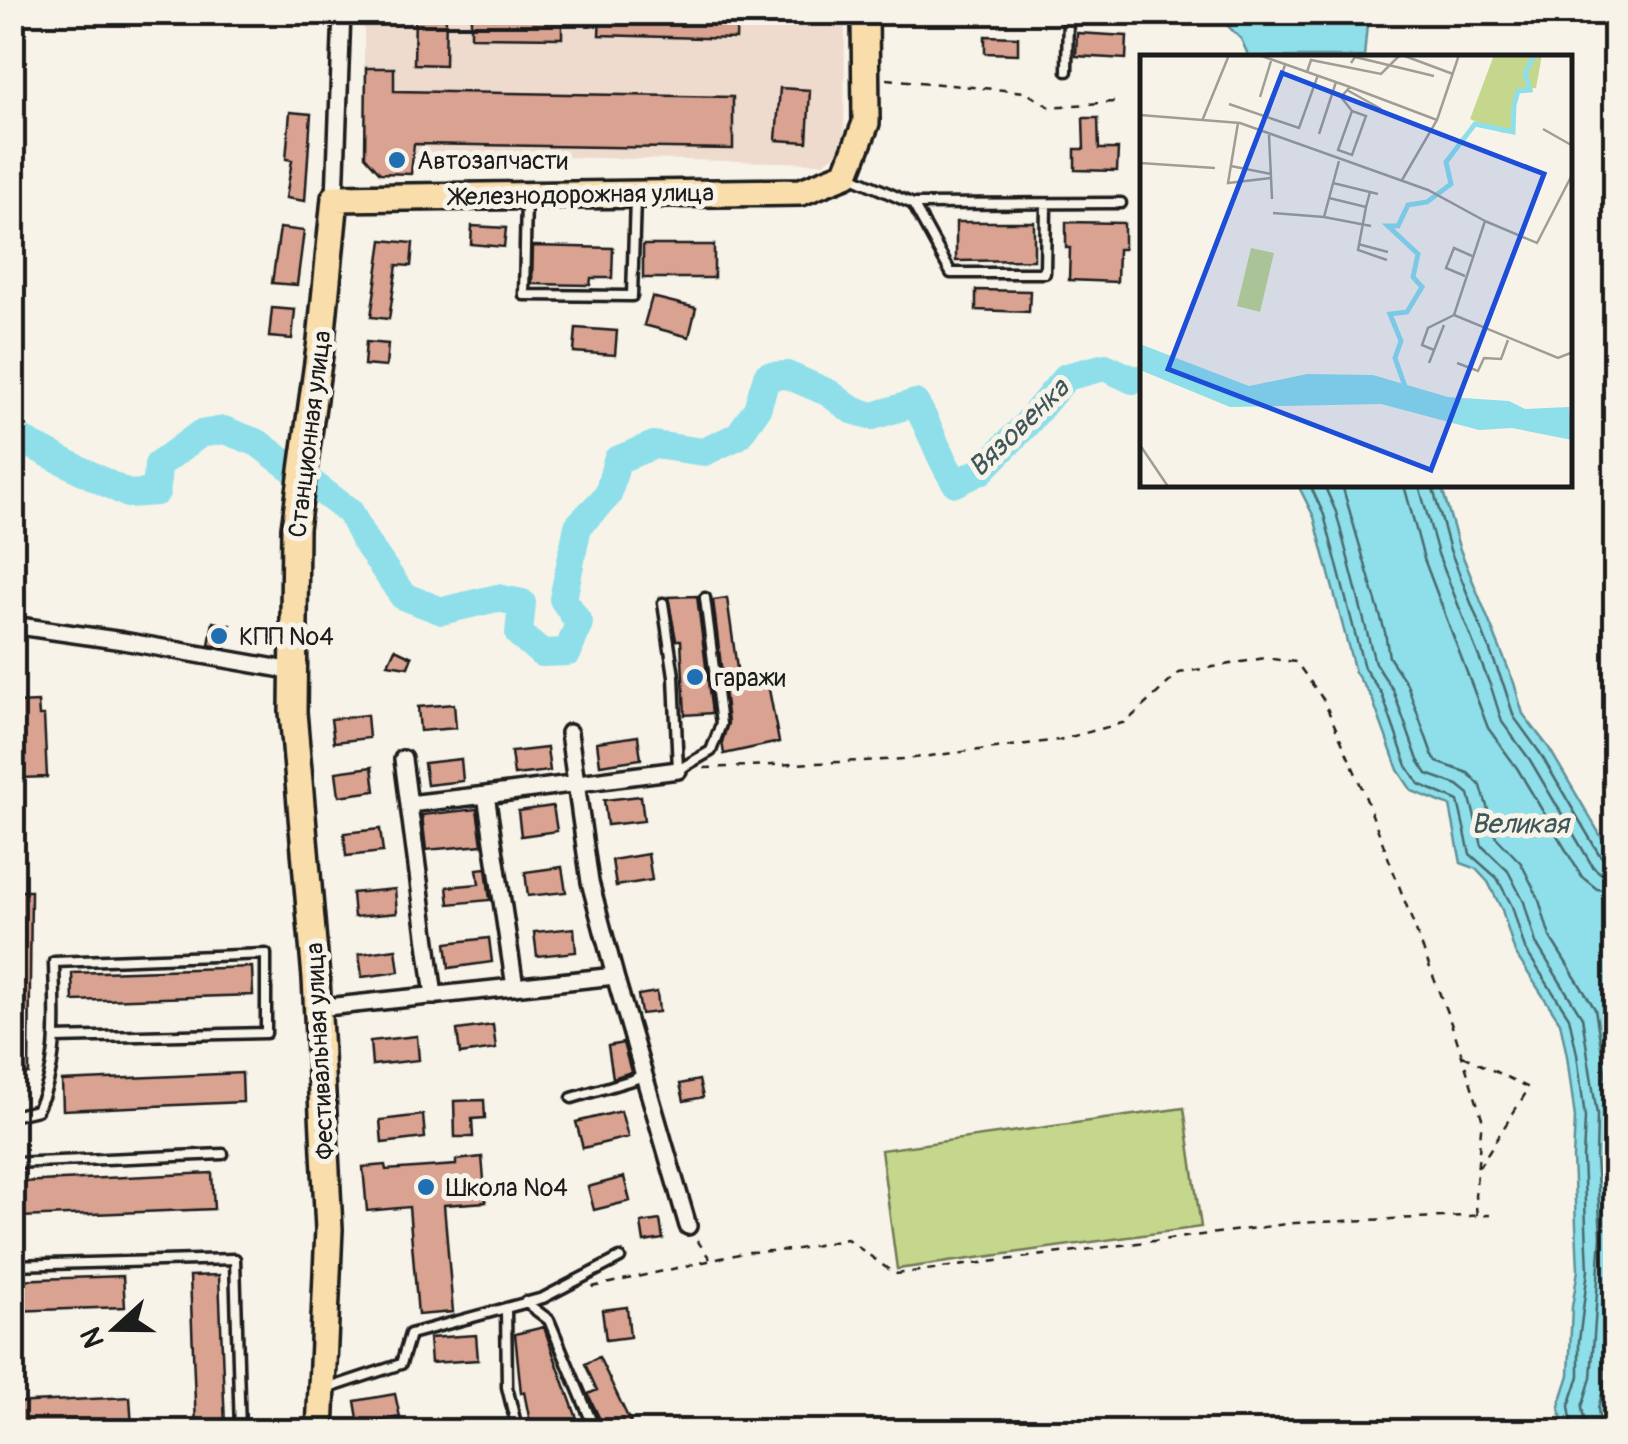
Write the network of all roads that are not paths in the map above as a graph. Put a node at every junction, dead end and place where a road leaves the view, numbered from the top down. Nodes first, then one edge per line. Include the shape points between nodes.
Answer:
1 (342, 12) edge
2 (865, 12) edge
3 (1068, 12) edge
4 (1068, 71) dead end
5 (846, 174) junction
6 (636, 194) junction
7 (526, 195) junction
8 (335, 198) junction
9 (913, 204) junction
10 (1046, 204) junction
11 (1121, 204) dead end
12 (704, 598) dead end
13 (662, 604) dead end
14 (12, 625) edge
15 (293, 671) junction
16 (568, 734) dead end
17 (403, 760) dead end
18 (678, 770) junction
19 (576, 783) junction
20 (486, 795) junction
21 (409, 804) junction
22 (616, 976) junction
23 (515, 987) junction
24 (434, 996) junction
25 (317, 1008) junction
26 (55, 1038) junction
27 (644, 1073) junction
28 (572, 1098) dead end
29 (12, 1116) edge
30 (223, 1154) dead end
31 (12, 1163) edge
32 (688, 1226) road end
33 (620, 1258) dead end
34 (12, 1265) edge
35 (525, 1302) junction
36 (506, 1308) junction
37 (321, 1391) junction
38 (240, 1431) edge
39 (231, 1432) edge
40 (320, 1432) edge
41 (518, 1432) edge
42 (596, 1432) edge

1 - 8 street
2 - 5 main road via 866,123
3 - 4 lane
5 - 6 main road, Железнодорожная улица via 800,192
5 - 9 lane
6 - 7 main road, Железнодорожная улица
6 - 7 lane via 632,296 524,295
7 - 8 main road, Железнодорожная улица
8 - 15 main road, Станционная улица via 295,528
9 - 10 lane
9 - 10 lane via 951,273 1045,273
10 - 11 lane
12 - 18 lane via 721,724 711,750
13 - 18 lane via 674,676
14 - 15 street
15 - 25 main road, Фестивальная улица
16 - 19 street
17 - 21 street
18 - 19 street
19 - 20 street
19 - 22 street via 590,882
20 - 21 street
20 - 23 street
21 - 24 street
22 - 23 street
22 - 27 street
23 - 24 street
24 - 25 street
25 - 37 main road, Фестивальная улица via 330,1229
26 - 26 lane via 266,1033 266,954 54,962
26 - 29 lane via 48,1088 37,1110
27 - 28 lane
27 - 32 street
30 - 31 lane
33 - 35 lane
34 - 38 lane via 235,1259
35 - 36 lane
35 - 42 lane via 548,1320
36 - 37 lane via 410,1334 401,1364
36 - 41 lane via 506,1388
37 - 40 main road, Фестивальная улица
38 - 39 lane

